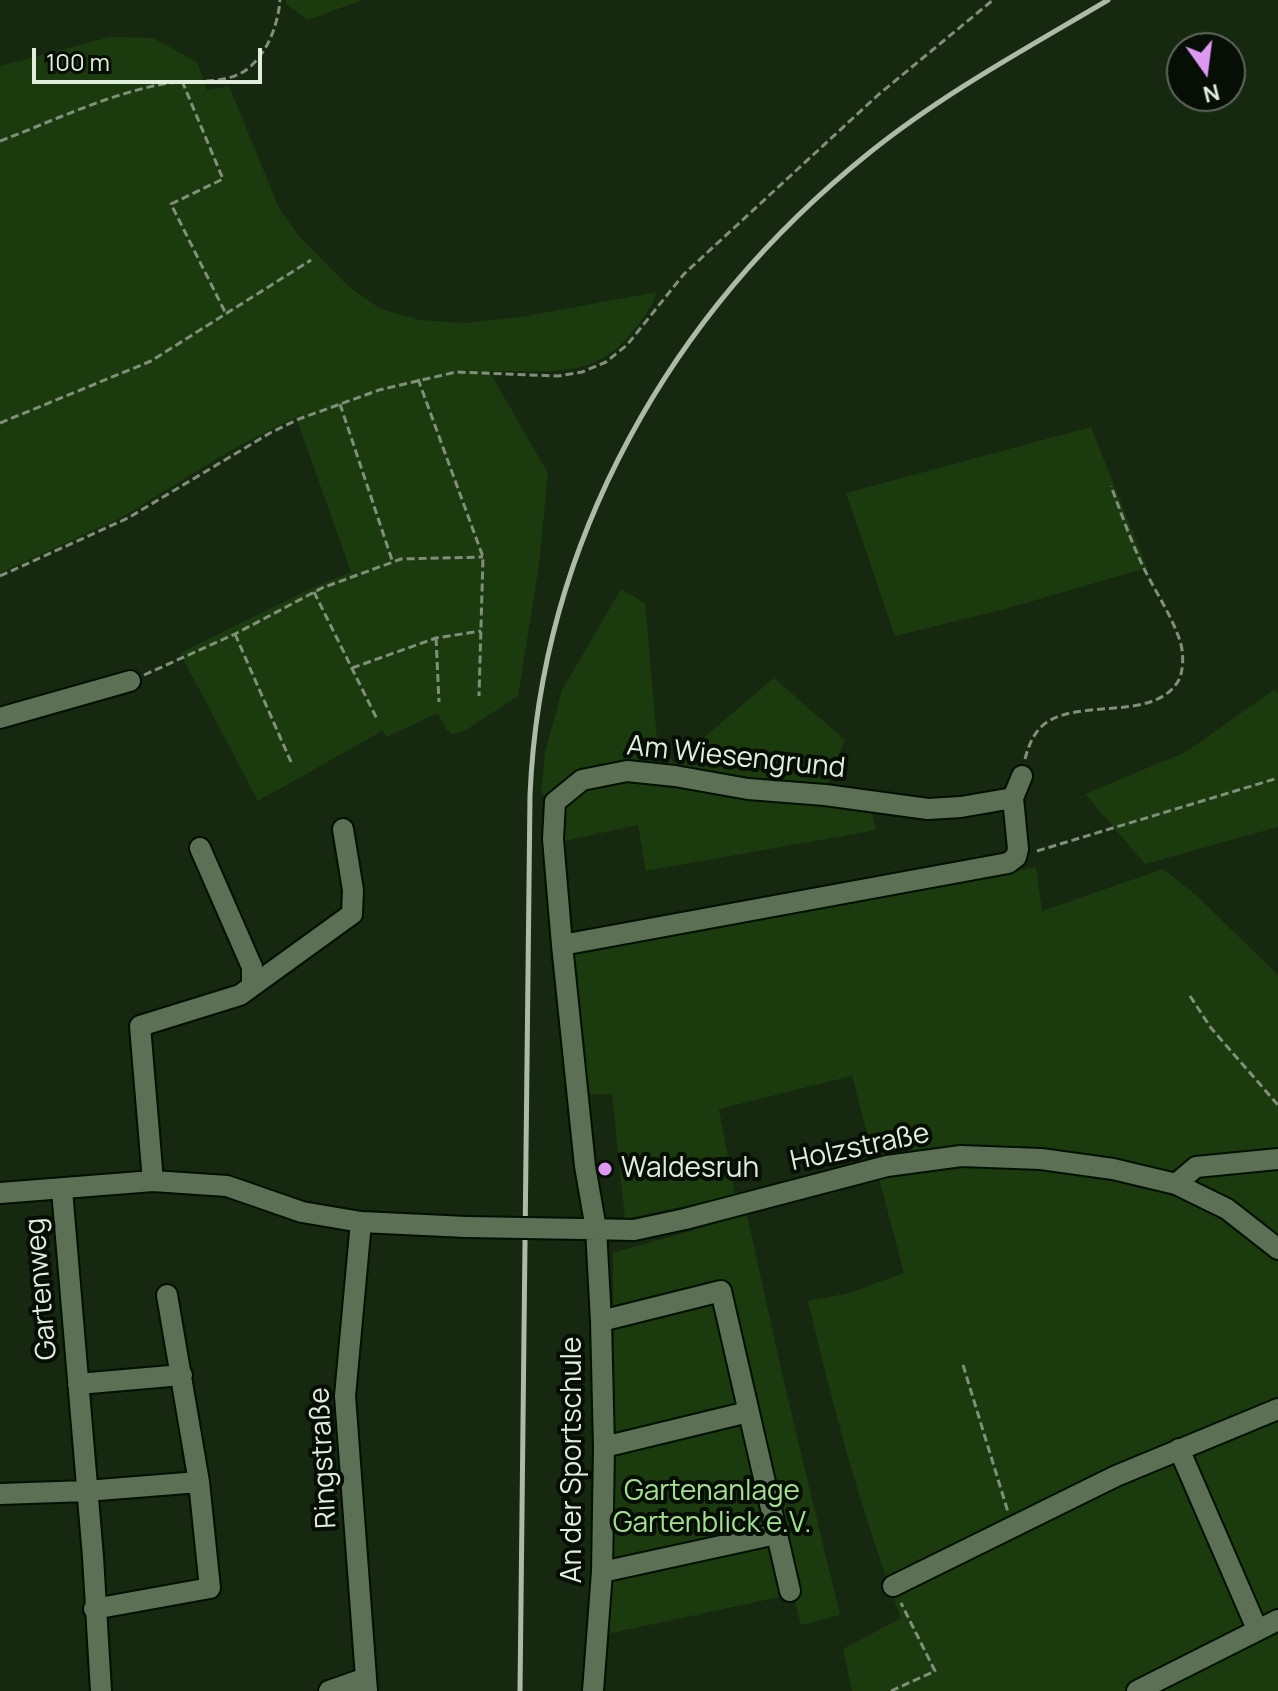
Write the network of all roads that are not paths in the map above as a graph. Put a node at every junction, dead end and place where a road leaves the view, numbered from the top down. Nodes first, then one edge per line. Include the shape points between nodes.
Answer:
1 (130, 681) road end
2 (0, 718) edge
3 (1022, 776) road end
4 (1013, 798) junction
5 (343, 829) dead end
6 (200, 848) dead end
7 (562, 945) junction
8 (252, 986) junction
9 (1278, 1159) edge
10 (153, 1181) junction
11 (1176, 1184) junction
12 (62, 1190) junction
13 (0, 1193) edge
14 (361, 1222) junction
15 (589, 1229) junction
16 (1278, 1249) edge
17 (167, 1295) dead end
18 (601, 1321) junction
19 (182, 1375) junction
20 (78, 1384) junction
21 (1278, 1409) edge
22 (748, 1412) junction
23 (604, 1447) junction
24 (1179, 1449) junction
25 (199, 1482) junction
26 (86, 1491) junction
27 (0, 1494) edge
28 (776, 1534) junction
29 (602, 1572) junction
30 (893, 1586) road end
31 (790, 1591) dead end
32 (94, 1609) junction
33 (1278, 1620) edge
34 (1257, 1629) junction
35 (366, 1685) edge
36 (101, 1691) edge
37 (329, 1691) edge
38 (593, 1691) edge
39 (1137, 1691) edge

1 - 2 street
3 - 4 street
4 - 7 street via 1018,849 1008,863
4 - 7 street, Am Wiesengrund via 928,809 627,771 582,780 555,802
5 - 8 street via 352,914
6 - 8 street via 252,967
7 - 15 street, Am Wiesengrund
8 - 10 street via 240,995 140,1026
9 - 11 street via 1196,1167
10 - 12 street, Holzstraße
10 - 14 street, Holzstraße via 227,1186 302,1212
11 - 15 street, Holzstraße via 1041,1159 961,1156 887,1166 634,1230
11 - 16 street, Holzstraße via 1227,1209
12 - 13 street, Holzstraße
12 - 20 street, Gartenweg
14 - 15 street, Holzstraße, bridge
14 - 35 street, Ringstraße via 345,1396
15 - 18 street, An der Sportschule
17 - 19 street
18 - 22 street via 721,1291
18 - 23 street, An der Sportschule
19 - 20 street, Gartenweg
19 - 25 street
20 - 26 street, Gartenweg
21 - 24 street
22 - 23 street
22 - 28 street
23 - 29 street, An der Sportschule
24 - 30 street
24 - 34 street
25 - 26 street
25 - 32 street via 210,1588
26 - 27 street
26 - 32 street, Gartenweg
28 - 29 street
28 - 31 street
29 - 38 street, An der Sportschule
32 - 36 street, Gartenweg
33 - 34 street
34 - 39 street
35 - 37 street

